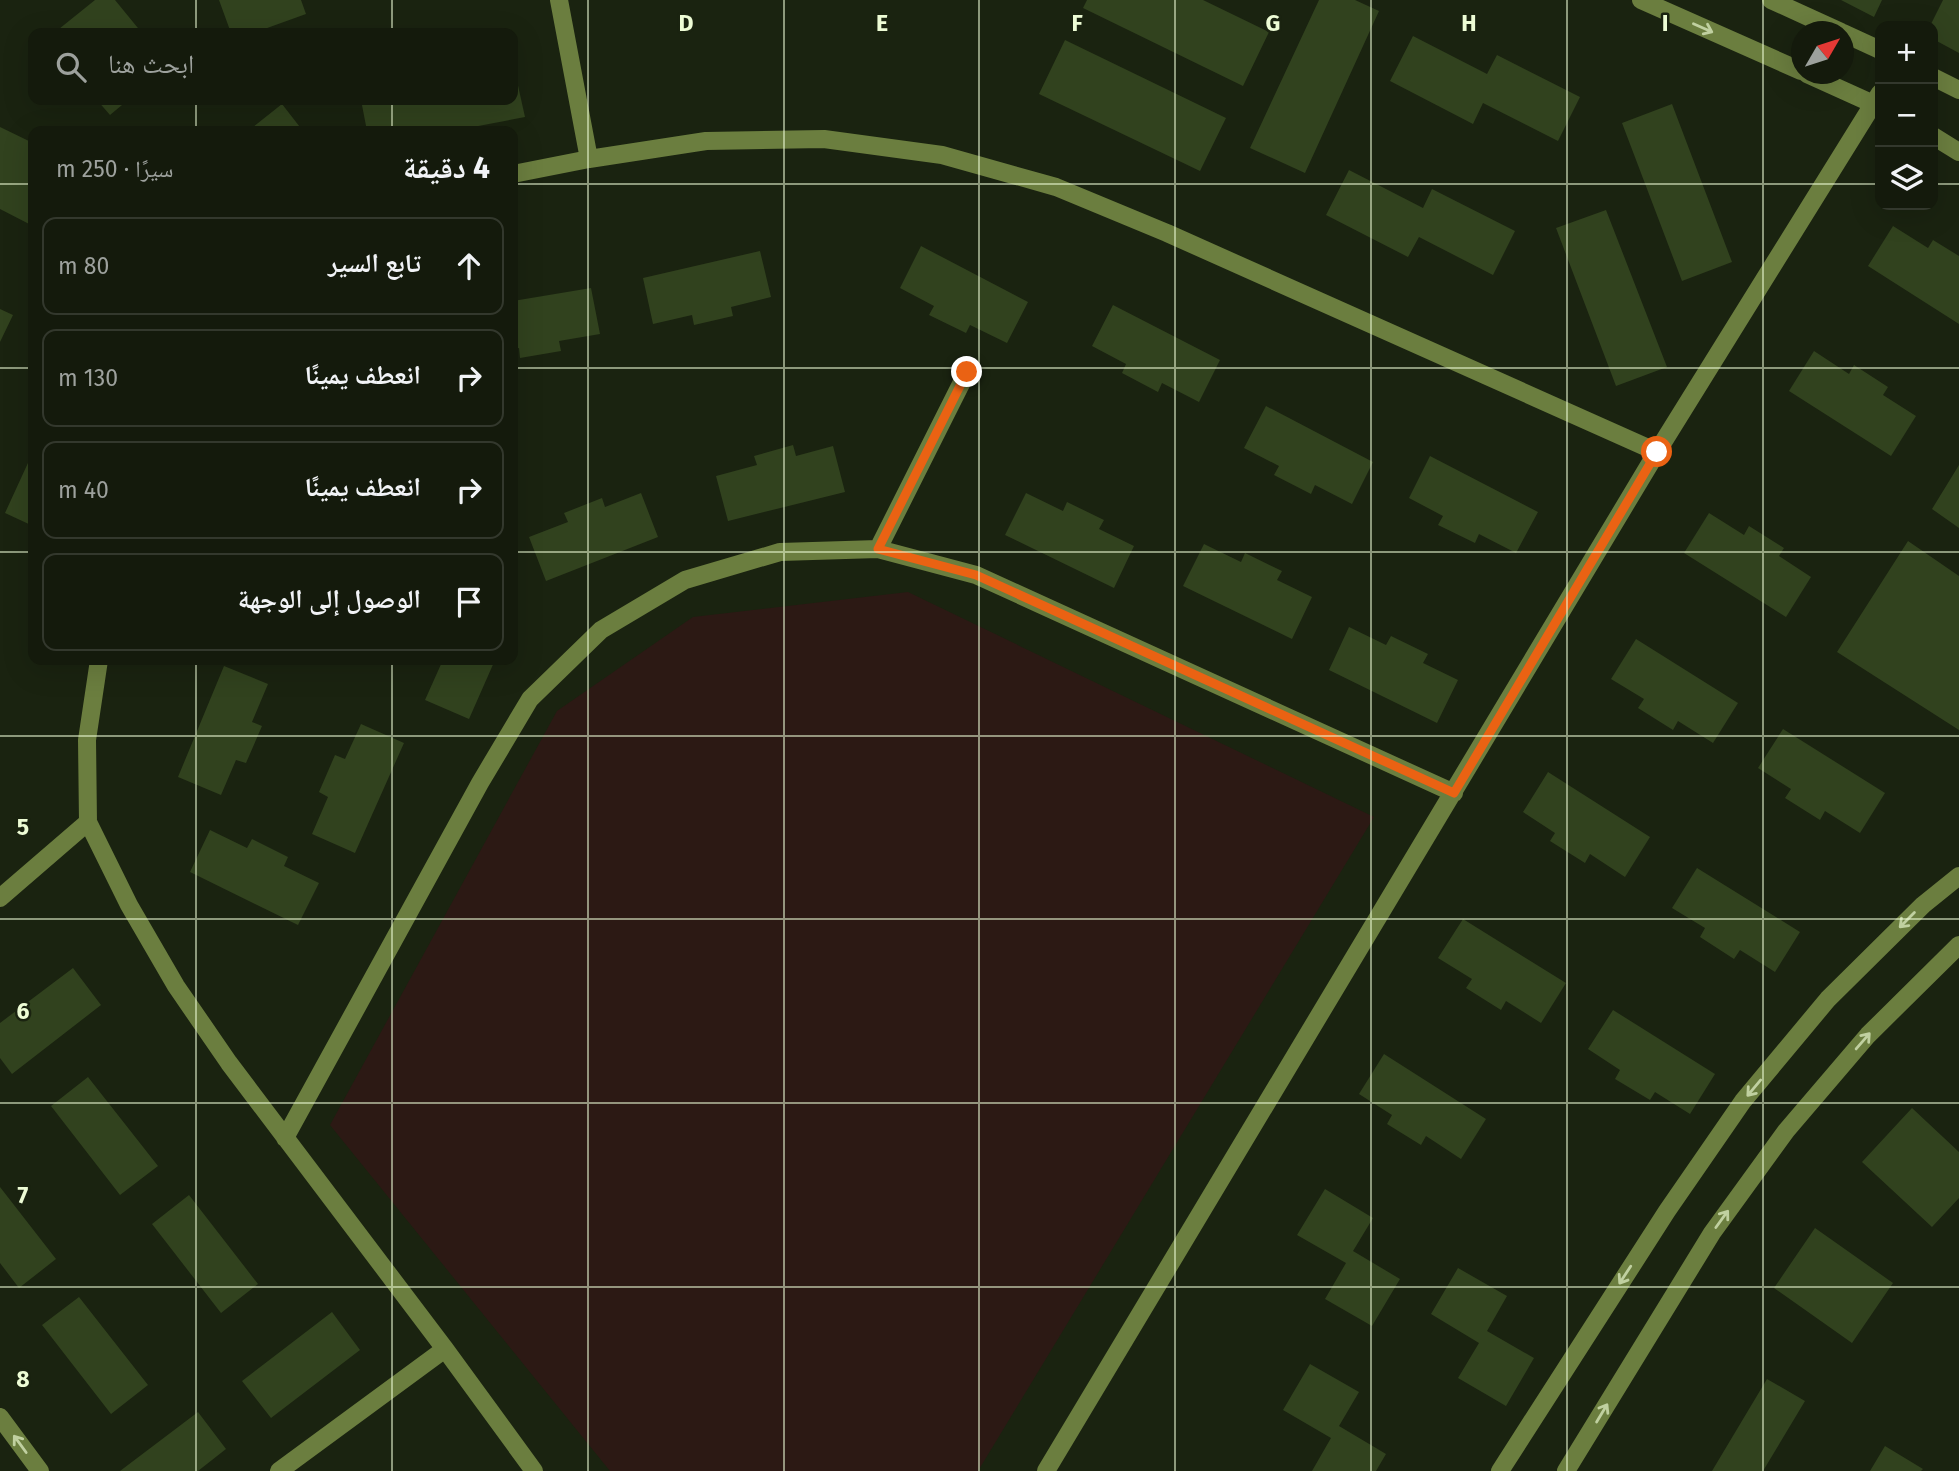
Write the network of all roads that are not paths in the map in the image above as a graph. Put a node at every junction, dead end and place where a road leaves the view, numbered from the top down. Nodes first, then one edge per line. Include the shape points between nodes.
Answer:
1 (559, 0) edge
2 (1641, 0) edge
3 (1771, 0) edge
4 (1818, 21) edge
5 (1854, 38) edge
6 (1875, 48) edge
7 (1791, 67) edge
8 (1938, 80) edge
9 (1832, 84) edge
10 (1959, 90) edge
11 (1875, 101) edge
12 (1875, 107) edge
13 (1938, 139) edge
14 (1959, 152) edge
15 (589, 159) junction
16 (518, 173) edge
17 (967, 372) dead end
18 (1657, 452) junction
19 (878, 549) junction
20 (98, 665) edge
21 (1454, 793) junction
22 (88, 822) junction
23 (1959, 876) edge
24 (0, 898) edge
25 (1959, 945) edge
26 (285, 1138) junction
27 (445, 1349) junction
28 (0, 1417) edge
29 (40, 1471) edge
30 (279, 1471) edge
31 (534, 1471) edge
32 (1046, 1471) edge
33 (1500, 1471) edge
34 (1566, 1471) edge

1 - 15 street
2 -> 7 street
3 - 4 street
5 - 6 street
8 - 10 street
9 - 11 street
12 - 18 street
13 - 14 street
15 - 16 street
15 - 18 street via 706,141 824,139 942,155 1056,187 1167,233
17 - 19 street
18 - 21 street
19 - 21 street via 976,575
19 - 26 street via 780,552 685,580 601,630 530,699
20 - 22 street via 87,740
21 - 32 street
22 - 24 street
22 - 26 street via 176,986
23 -> 33 street via 1923,905 1828,999 1742,1101
34 -> 25 street via 1712,1233 1786,1131 1868,1035
26 - 27 street
27 - 30 street
27 - 31 street
29 -> 28 street

